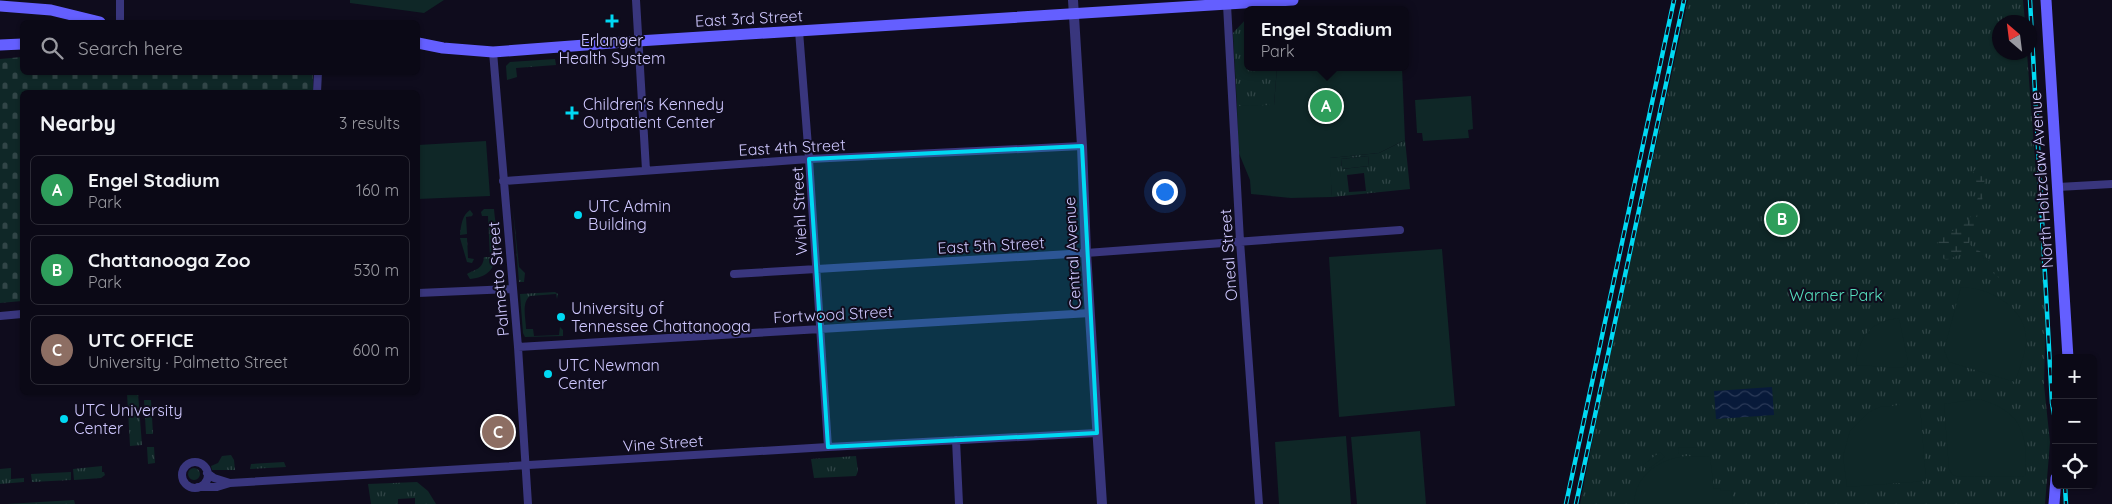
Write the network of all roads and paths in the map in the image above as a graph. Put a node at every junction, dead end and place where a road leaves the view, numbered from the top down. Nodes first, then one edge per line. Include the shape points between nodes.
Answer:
1 (120, 0) edge
2 (636, 0) edge
3 (1072, 0) edge
4 (1293, 0) edge
5 (2046, 0) edge
6 (1245, 2) edge
7 (1227, 5) junction
8 (0, 6) edge
9 (1074, 15) junction
10 (92, 20) edge
11 (120, 20) edge
12 (799, 31) junction
13 (638, 40) junction
14 (420, 42) edge
15 (20, 44) edge
16 (0, 46) edge
17 (493, 52) junction
18 (318, 75) edge
19 (317, 90) edge
20 (1082, 146) junction
21 (810, 160) junction
22 (646, 170) junction
23 (503, 181) junction
24 (2112, 184) edge
25 (2058, 187) junction
26 (1400, 230) dead end
27 (1240, 241) junction
28 (1086, 253) junction
29 (816, 269) junction
30 (734, 274) dead end
31 (512, 289) junction
32 (420, 294) edge
33 (1090, 313) junction
34 (20, 314) edge
35 (0, 316) edge
36 (821, 328) junction
37 (518, 347) junction
38 (2068, 354) edge
39 (1097, 433) junction
40 (956, 440) junction
41 (828, 447) junction
42 (525, 466) junction
43 (207, 472) junction
44 (230, 483) junction
45 (196, 487) junction
46 (2055, 489) edge
47 (528, 504) edge
48 (958, 504) edge
49 (1102, 504) edge
50 (1259, 504) edge
51 (2054, 504) edge

1 - 11 street
2 - 13 street
3 - 9 street, Central Avenue
4 - 6 main road, East 3rd Street
5 - 25 main road, North Holtzclaw Avenue
6 - 7 main road, East 3rd Street
7 - 9 main road, East 3rd Street
7 - 27 street, Oneal Street
8 - 10 main road via 51,10
9 - 12 main road, East 3rd Street
9 - 20 street, Central Avenue
12 - 13 main road, East 3rd Street
12 - 21 street, Wiehl Street
13 - 17 main road, East 3rd Street
13 - 22 street
14 - 17 main road, East 3rd Street
15 - 16 main road
17 - 23 street, Palmetto Street
18 - 19 street
20 - 21 street, East 4th Street
20 - 28 street, Central Avenue
21 - 22 street, East 4th Street
21 - 29 street, Wiehl Street
22 - 23 street, East 4th Street
23 - 31 street, Palmetto Street
24 - 25 street
25 - 38 main road, North Holtzclaw Avenue
26 - 27 street, East 5th Street
27 - 28 street, East 5th Street
27 - 50 street, Oneal Street
28 - 29 street, East 5th Street
28 - 33 street, Central Avenue
29 - 30 street, East 5th Street
29 - 36 street, Wiehl Street
31 - 32 street
31 - 37 street, Palmetto Street
33 - 36 street, Fortwood Street
33 - 39 street, Central Avenue
34 - 35 street
36 - 37 street, Fortwood Street
36 - 41 street, Wiehl Street
37 - 42 street, Palmetto Street
39 - 40 street, Vine Street
39 - 49 street, Central Avenue
40 - 41 street, Vine Street
40 - 48 street
41 - 42 street, Vine Street
42 - 44 street, Vine Street
42 - 47 street, Palmetto Street
43 - 44 street, Vine Street
43 - 45 street via 206,482
43 - 45 street, Vine Street via 202,464 194,462 184,469 182,478
44 - 45 street, Vine Street
46 - 51 main road

